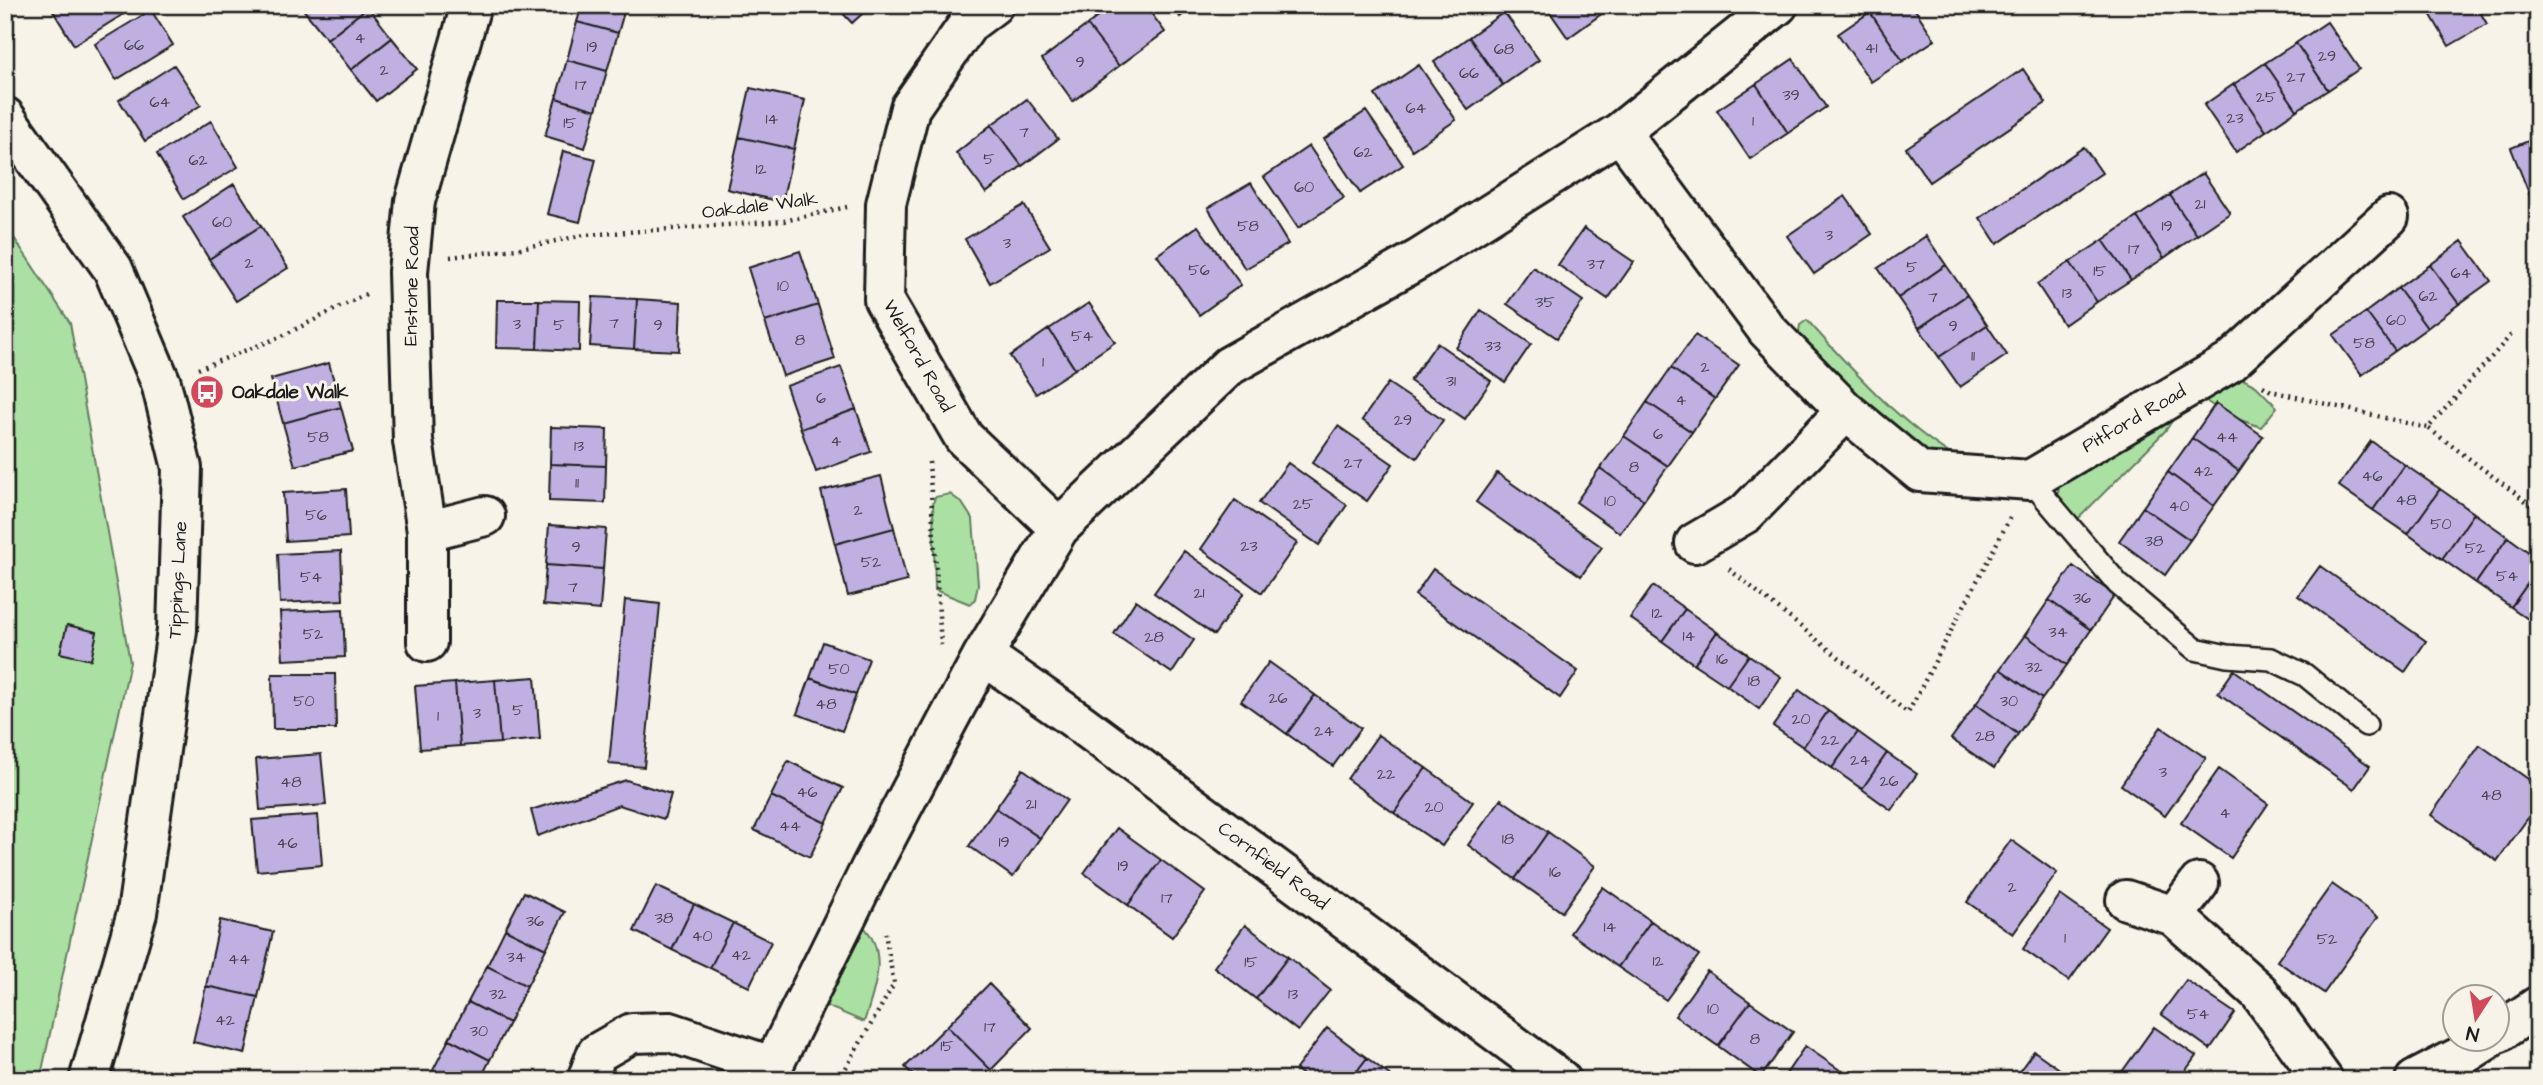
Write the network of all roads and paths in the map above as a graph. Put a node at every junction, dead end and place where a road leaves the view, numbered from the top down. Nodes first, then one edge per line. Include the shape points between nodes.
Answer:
1 (471, 5) edge
2 (1779, 5) edge
3 (972, 11) edge
4 (5, 117) edge
5 (1620, 132) junction
6 (886, 204) junction
7 (2389, 217) dead end
8 (408, 272) junction
9 (2511, 335) dead end
10 (2228, 363) junction
11 (161, 383) junction
12 (1846, 411) junction
13 (2428, 428) junction
14 (929, 452) dead end
15 (2030, 480) junction
16 (2538, 510) edge
17 (485, 516) dead end
18 (1059, 528) junction
19 (427, 531) junction
20 (1695, 543) joint
21 (427, 642) dead end
22 (983, 655) junction
23 (941, 657) dead end
24 (2365, 724) dead end
25 (2199, 883) dead end
26 (2126, 900) dead end
27 (2174, 916) junction
28 (884, 930) dead end
29 (2538, 1006) edge
30 (2512, 1022) edge
31 (2478, 1058) edge
32 (769, 1073) edge
33 (89, 1080) edge
34 (587, 1080) edge
35 (839, 1080) edge
36 (1561, 1080) edge
37 (2323, 1080) edge
38 (2414, 1080) edge

1 - 8 street, Enstone Road via 415,201
2 - 5 street
3 - 6 street, Welford Road via 911,108
4 - 11 street, Tippings Lane via 113,269
5 - 12 street via 1767,330
5 - 18 street via 1419,259 1229,366
6 - 8 path, Oakdale Walk via 784,221 585,235 441,258
6 - 18 street, Welford Road via 884,300 964,438
7 - 10 street, Pitford Road
8 - 11 path, Oakdale Walk via 280,337
8 - 19 street, Enstone Road via 412,441
9 - 13 path
10 - 13 path via 2272,391
10 - 15 street, Pitford Road
11 - 33 street, Tippings Lane via 182,468 177,630 137,912
12 - 15 street via 1920,472
12 - 20 street via 1746,513
13 - 16 path
14 - 23 path
15 - 20 path via 1908,713
15 - 24 lane via 2118,584 2195,649 2270,659 2305,675
17 - 19 street
18 - 22 street
19 - 21 street, Enstone Road
22 - 32 street
22 - 36 street, Cornfield Road
25 - 27 street
26 - 27 street
27 - 37 street via 2259,992
28 - 35 path via 894,984
29 - 30 street
31 - 38 street
32 - 34 street via 670,1032 632,1033 597,1053

